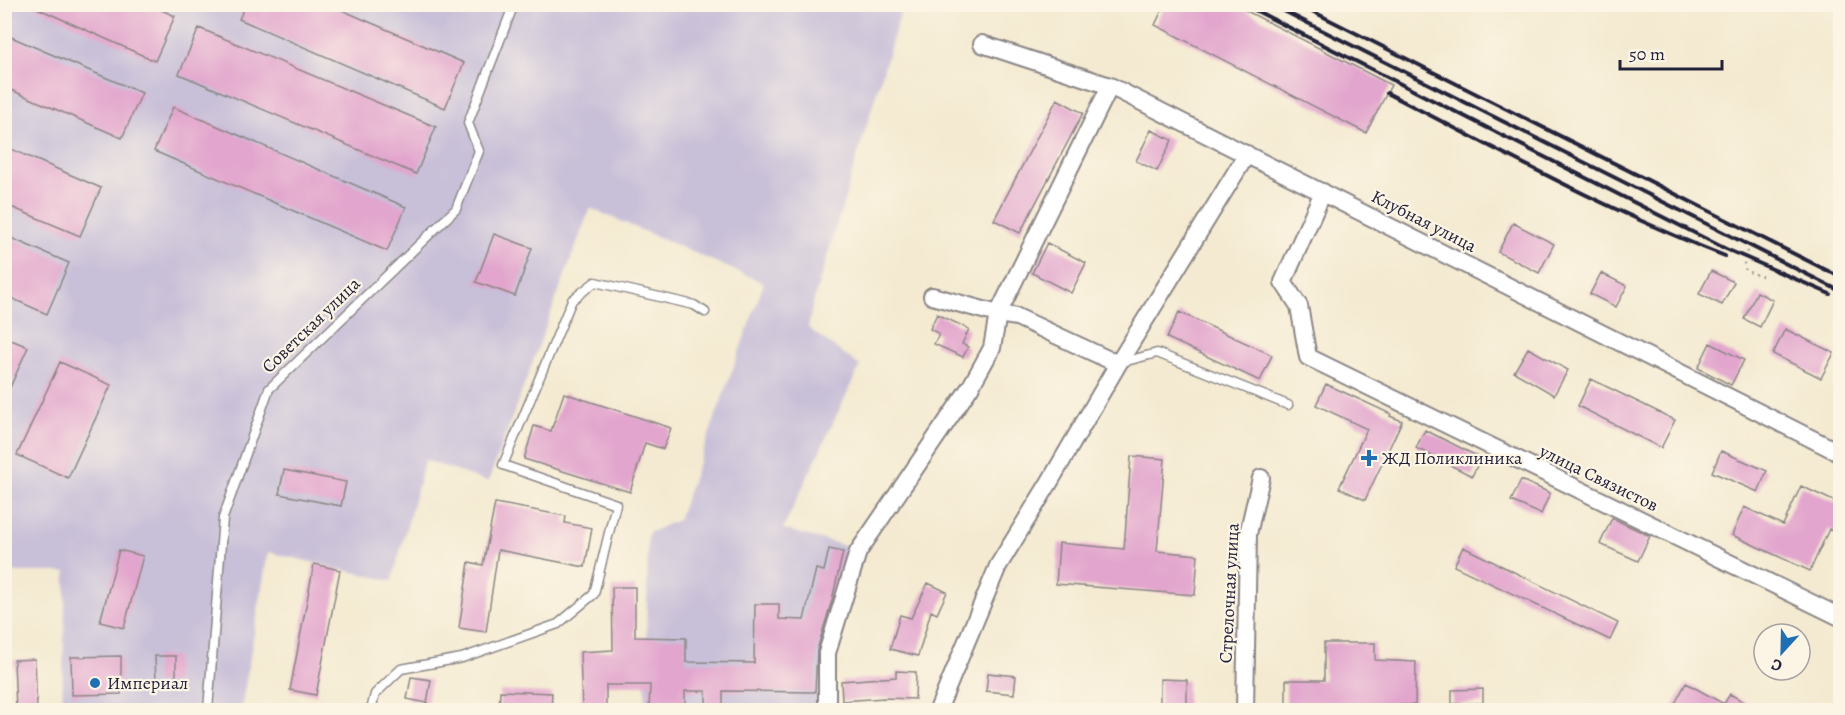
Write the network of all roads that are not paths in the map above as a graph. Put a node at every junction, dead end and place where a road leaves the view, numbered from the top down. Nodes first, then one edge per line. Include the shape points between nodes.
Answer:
1 (514, 4) edge
2 (982, 44) dead end
3 (1110, 86) junction
4 (1247, 154) junction
5 (1323, 192) junction
6 (932, 296) dead end
7 (705, 312) dead end
8 (998, 314) junction
9 (1118, 364) junction
10 (1287, 405) dead end
11 (1840, 453) edge
12 (1261, 478) dead end
13 (1840, 617) edge
14 (208, 711) edge
15 (371, 711) edge
16 (827, 711) edge
17 (938, 711) edge
18 (1245, 711) edge

1 - 14 lane, Советская улица via 468,123 479,151 456,209 269,389 223,518
2 - 3 street, Клубная улица
3 - 4 street, Клубная улица
3 - 8 street
4 - 5 street, Клубная улица
4 - 9 street
5 - 11 street, Клубная улица
5 - 13 street, улица Связистов via 1283,282 1299,306 1308,357
6 - 8 street
7 - 15 lane via 694,305 595,282 572,300 503,465 615,504 594,594 558,624 462,658 401,669 375,694
8 - 9 street via 1017,317
8 - 16 street via 992,348 971,386 858,552 827,653
9 - 10 lane via 1157,353
9 - 17 street via 998,566
12 - 18 street, Стрелочная улица via 1248,534

